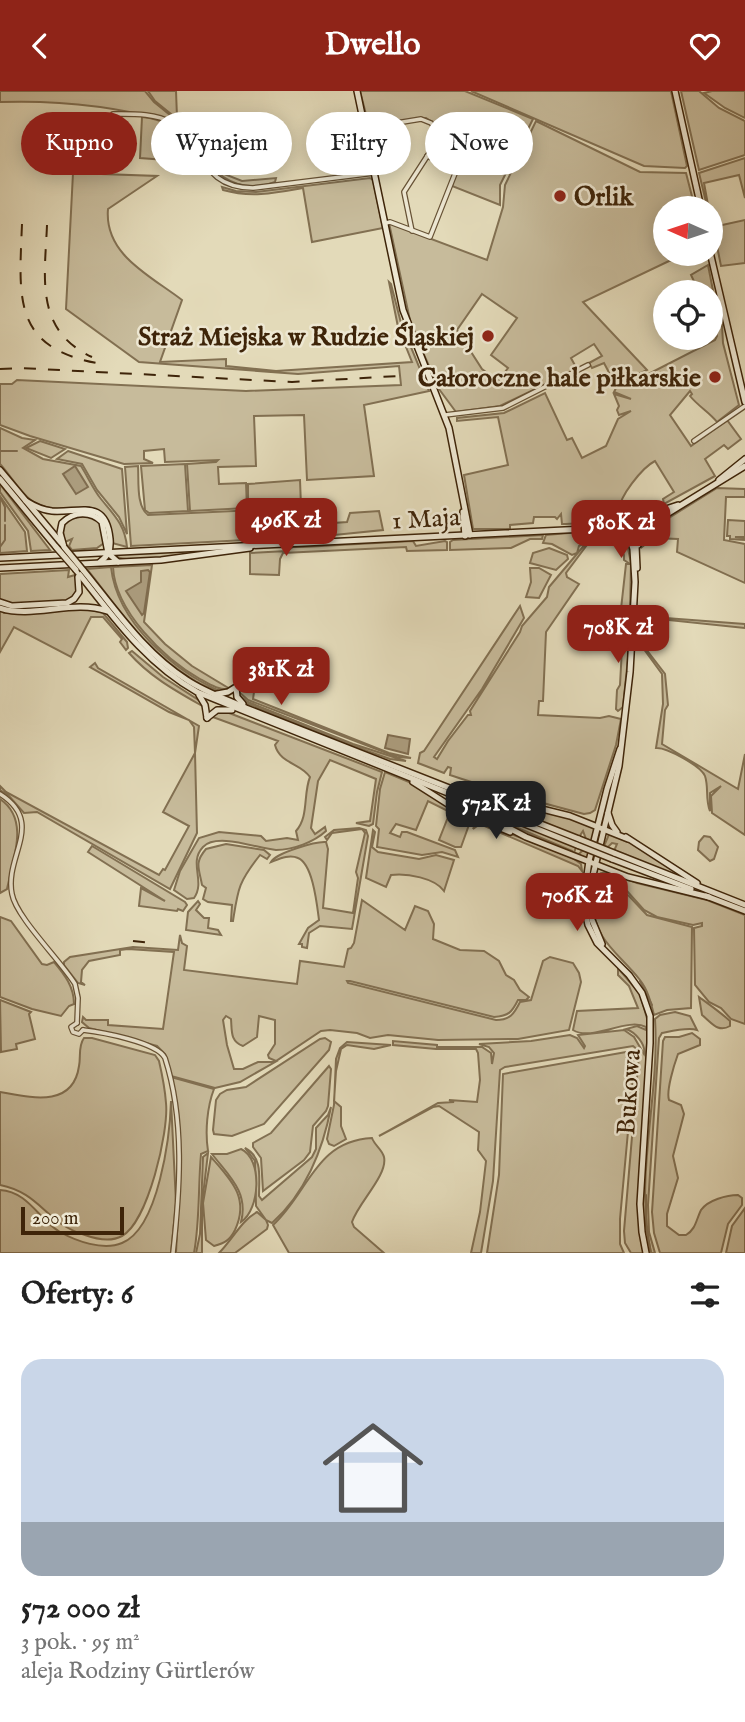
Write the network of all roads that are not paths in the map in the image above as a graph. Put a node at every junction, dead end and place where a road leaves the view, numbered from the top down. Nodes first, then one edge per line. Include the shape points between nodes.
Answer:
1 (357, 91) edge
2 (675, 91) edge
3 (362, 112) edge
4 (137, 115) edge
5 (425, 159) edge
6 (353, 175) edge
7 (377, 175) edge
8 (454, 175) edge
9 (698, 196) edge
10 (386, 223) junction
11 (412, 231) junction
12 (713, 266) edge
13 (588, 365) dead end
14 (745, 404) edge
15 (445, 415) junction
16 (694, 441) dead end
17 (745, 459) edge
18 (745, 466) edge
19 (0, 470) edge
20 (0, 479) edge
21 (699, 494) junction
22 (691, 499) junction
23 (26, 501) junction
24 (646, 523) junction
25 (627, 524) junction
26 (586, 529) junction
27 (615, 529) junction
28 (467, 535) junction
29 (628, 535) junction
30 (108, 545) junction
31 (267, 545) junction
32 (64, 547) junction
33 (119, 552) junction
34 (98, 553) junction
35 (108, 553) junction
36 (638, 555) junction
37 (0, 558) edge
38 (118, 562) junction
39 (99, 563) junction
40 (0, 568) edge
41 (76, 571) junction
42 (635, 582) junction
43 (0, 605) edge
44 (110, 613) junction
45 (197, 692) junction
46 (214, 694) junction
47 (246, 708) junction
48 (235, 709) junction
49 (408, 778) junction
50 (441, 788) junction
51 (0, 794) edge
52 (605, 809) junction
53 (584, 820) junction
54 (601, 827) junction
55 (526, 837) junction
56 (628, 839) junction
57 (573, 856) junction
58 (592, 863) junction
59 (613, 872) junction
60 (588, 880) junction
61 (709, 893) junction
62 (745, 905) edge
63 (745, 911) edge
64 (77, 1023) junction
65 (83, 1030) junction
66 (173, 1253) edge
67 (646, 1253) edge

1 - 3 main road
2 - 9 main road
4 - 6 street via 170,123 215,176 236,187
5 - 11 street via 404,192
7 - 10 main road
8 - 11 street via 430,237
10 - 11 street
10 - 15 main road via 409,330
12 - 14 main road
13 - 15 street via 503,408
14 - 16 street
15 - 28 main road
17 - 21 main road, 1 Maja
18 - 21 main road, 1 Maja
19 - 23 main road
20 - 41 main road, bridge
21 - 22 main road, 1 Maja
22 - 24 main road, 1 Maja
22 - 25 main road, 1 Maja
23 - 30 main road via 52,511 95,511 106,520
23 - 32 main road
24 - 25 main road, 1 Maja
24 - 36 main road via 638,533
25 - 26 main road, 1 Maja
25 - 27 main road, 1 Maja
25 - 29 main road, Bukowa
25 - 36 main road, Bukowa
26 - 27 main road, 1 Maja
26 - 28 main road, 1 Maja
27 - 29 main road
28 - 31 main road, 1 Maja
29 - 42 main road, Bukowa
30 - 32 main road via 99,519 77,514 61,526
30 - 33 main road
30 - 34 main road
30 - 35 main road
31 - 33 main road, 1 Maja
31 - 38 main road, 1 Maja via 176,559
32 - 46 main road, bridge via 159,659
33 - 35 main road, 1 Maja
34 - 35 main road, 1 Maja
34 - 37 main road, 1 Maja
35 - 38 main road
35 - 39 main road
36 - 42 main road, Bukowa
38 - 39 main road, 1 Maja
39 - 40 main road, 1 Maja
41 - 43 main road via 79,592 69,602
41 - 44 main road
42 - 52 main road, Bukowa via 632,657 620,749
43 - 44 main road via 15,610 90,607
44 - 45 main road via 155,663
45 - 48 main road
45 - 48 main road via 207,718 217,710
46 - 47 main road
46 - 47 main road via 236,687
47 - 50 main road
48 - 49 main road
49 - 50 main road
49 - 55 main road via 457,810
50 - 53 main road
50 - 55 main road
50 - 61 main road, bridge
51 - 64 street via 16,807 22,823 13,899 75,984
52 - 53 main road
52 - 54 main road, Bukowa
52 - 56 main road via 611,825
53 - 54 main road
54 - 56 main road
54 - 58 main road, Bukowa
55 - 57 main road
56 - 61 main road
57 - 58 main road
57 - 60 main road via 583,864
58 - 59 main road
58 - 60 main road, Bukowa
59 - 60 main road
59 - 61 main road
60 - 67 main road, Bukowa via 583,902 594,938 638,986 650,1016 640,1214
61 - 62 main road
61 - 63 main road
64 - 65 street
64 - 65 street via 71,1027 73,1032
65 - 66 street via 152,1047 165,1058 174,1101 178,1161

